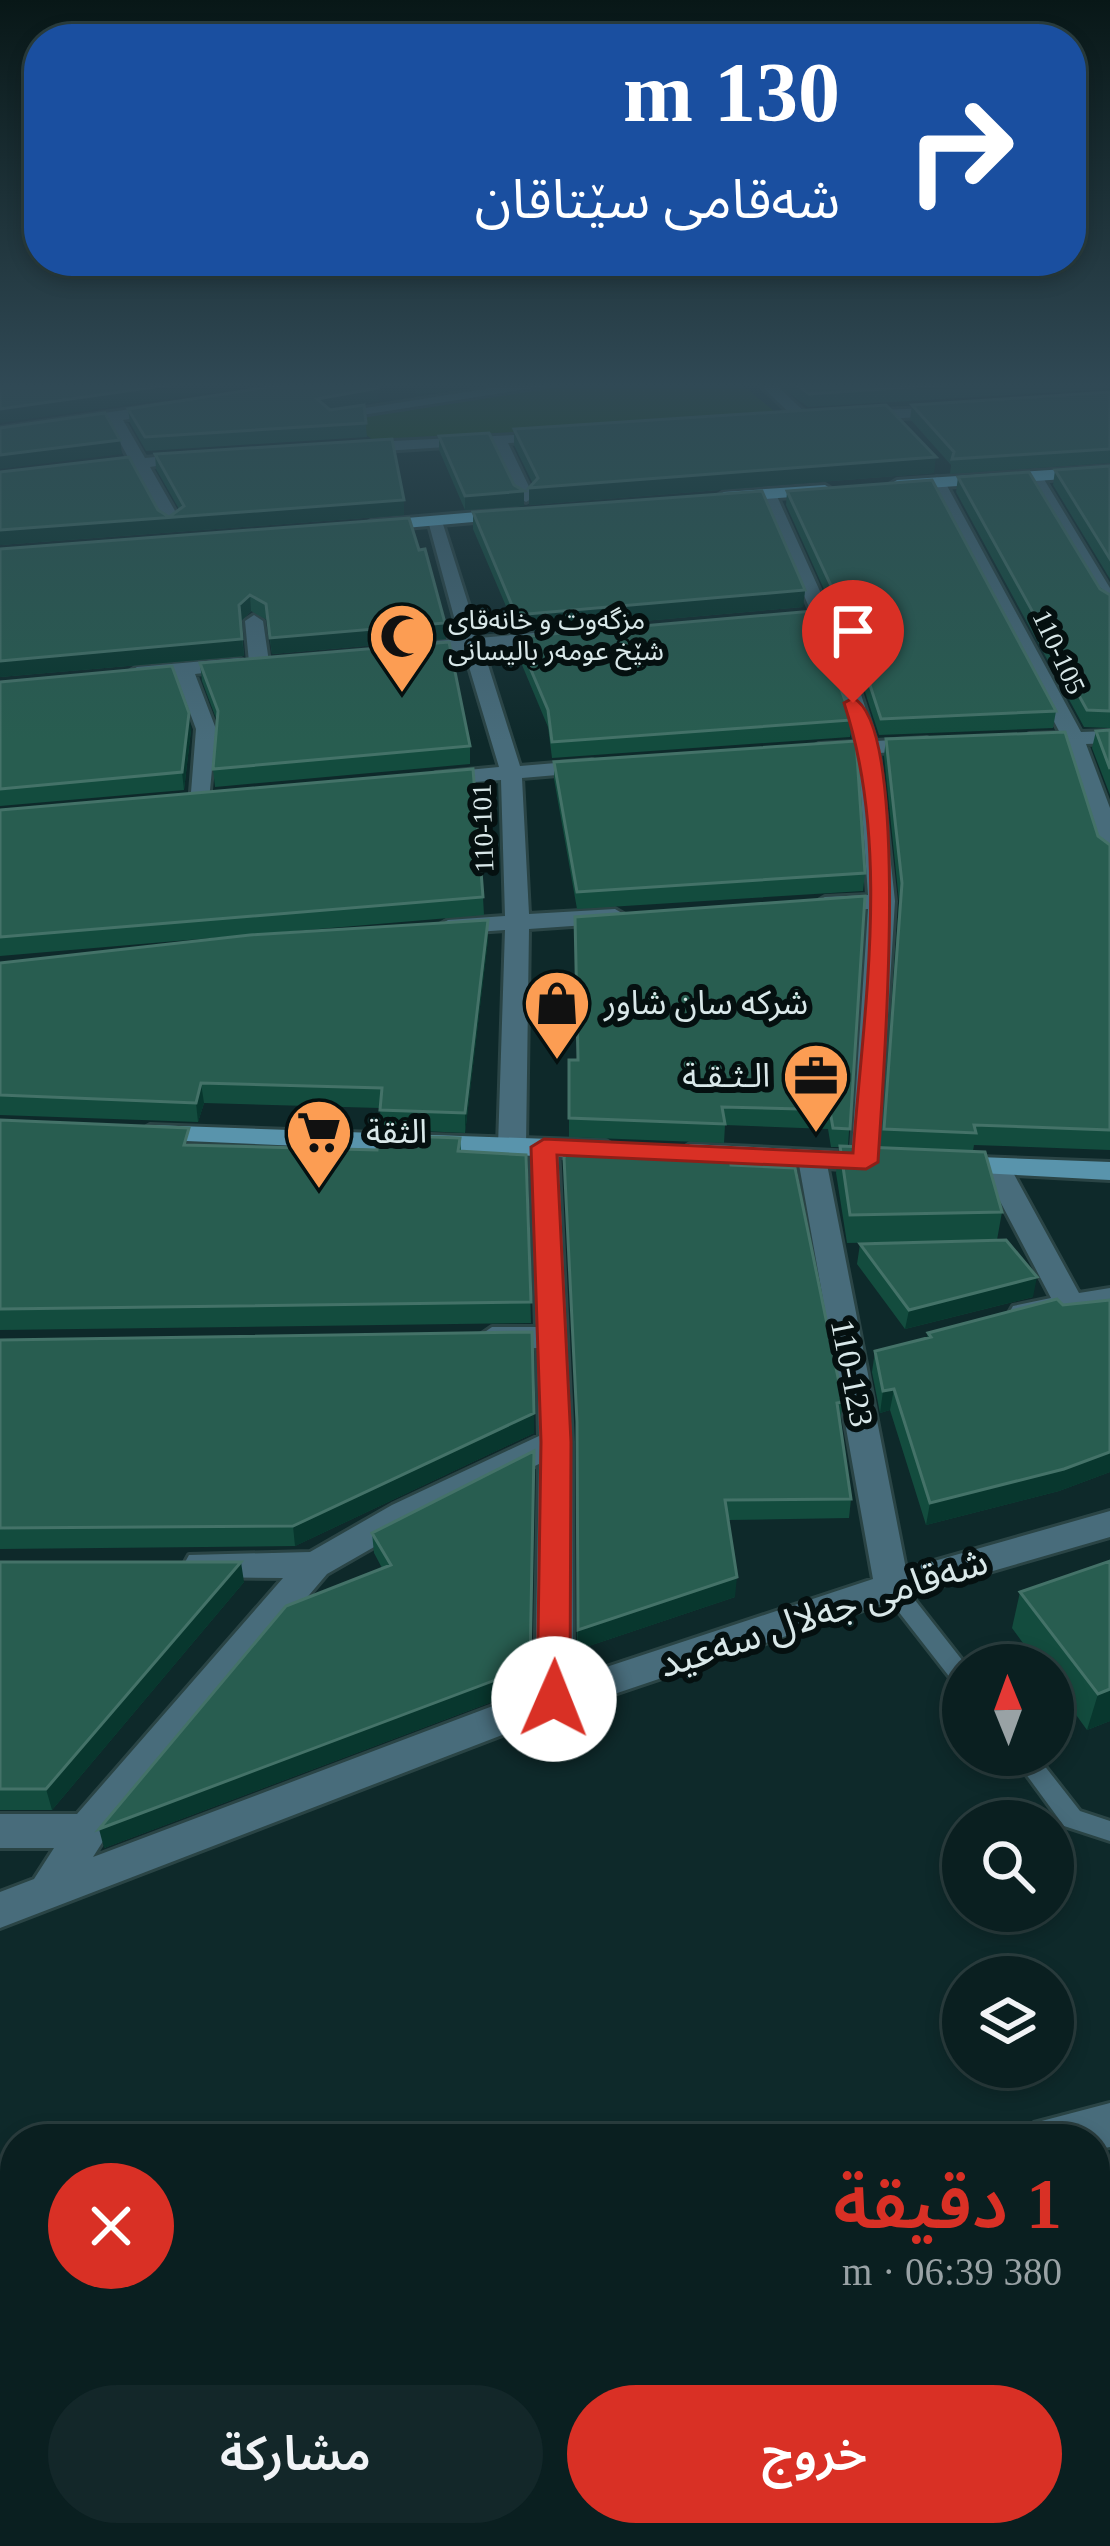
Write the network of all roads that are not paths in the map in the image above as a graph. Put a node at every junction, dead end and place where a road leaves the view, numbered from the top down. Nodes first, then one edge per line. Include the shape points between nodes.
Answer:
1 (162, 503) edge
2 (446, 503) edge
3 (546, 503) edge
4 (771, 503) edge
5 (955, 503) edge
6 (1050, 503) edge
7 (361, 509) edge
8 (196, 521) edge
9 (433, 521) junction
10 (173, 523) junction
11 (150, 525) edge
12 (342, 528) edge
13 (182, 541) edge
14 (160, 542) edge
15 (1110, 603) edge
16 (254, 621) edge
17 (589, 634) edge
18 (472, 644) junction
19 (401, 650) edge
20 (283, 660) edge
21 (259, 662) junction
22 (183, 668) junction
23 (115, 676) edge
24 (1110, 737) edge
25 (1070, 738) junction
26 (1002, 741) edge
27 (958, 743) edge
28 (868, 747) junction
29 (797, 752) edge
30 (607, 765) edge
31 (512, 772) junction
32 (422, 780) edge
33 (198, 800) edge
34 (1110, 854) edge
35 (883, 901) junction
36 (791, 906) edge
37 (631, 915) edge
38 (517, 922) junction
39 (428, 928) edge
40 (116, 1132) edge
41 (528, 1146) junction
42 (812, 1159) junction
43 (866, 1162) junction
44 (996, 1167) junction
45 (1110, 1171) edge
46 (1110, 1298) edge
47 (1068, 1302) junction
48 (1003, 1319) edge
49 (553, 1337) junction
50 (460, 1338) edge
51 (556, 1442) junction
52 (1110, 1524) edge
53 (167, 1564) edge
54 (315, 1565) junction
55 (892, 1587) junction
56 (942, 1651) edge
57 (554, 1699) junction
58 (1039, 1776) edge
59 (0, 1831) edge
60 (87, 1831) junction
61 (1110, 1831) edge
62 (46, 1895) junction
63 (0, 1910) edge

1 - 10 street
2 - 7 main road
3 - 9 main road
4 - 28 street
5 - 25 street, 110-105
6 - 15 street
8 - 10 main road
9 - 12 main road
9 - 18 street, 110-101
10 - 11 main road
13 - 14 main road
16 - 21 street
17 - 18 street
18 - 19 street
18 - 31 street, 110-101
20 - 21 street
21 - 22 street
22 - 23 street
22 - 33 street via 206,729
24 - 25 street
25 - 26 street
25 - 34 street, 110-105 via 1102,807
27 - 28 street
28 - 29 street
28 - 35 street
30 - 31 street
31 - 32 street
31 - 38 street, 110-101
35 - 36 street
35 - 43 street
37 - 38 street
38 - 39 street
38 - 41 street, 110-101
40 - 41 main road
41 - 42 main road
41 - 49 street, 110-101
42 - 43 main road
42 - 55 street, 110-123 via 842,1254
43 - 44 main road
44 - 45 main road
44 - 47 street via 1028,1249
46 - 47 street
47 - 48 street
49 - 50 street
49 - 51 street, 110-101
51 - 54 street
51 - 57 street, 110-101
52 - 55 street, شەقامی جەلال سەعید
53 - 54 street
54 - 60 street
55 - 56 lane
55 - 57 street, شەقامی جەلال سەعید
57 - 62 street, شەقامی جەلال سەعید
58 - 61 lane via 1072,1819
59 - 60 street
60 - 62 street
62 - 63 street, شەقامی جەلال سەعید

